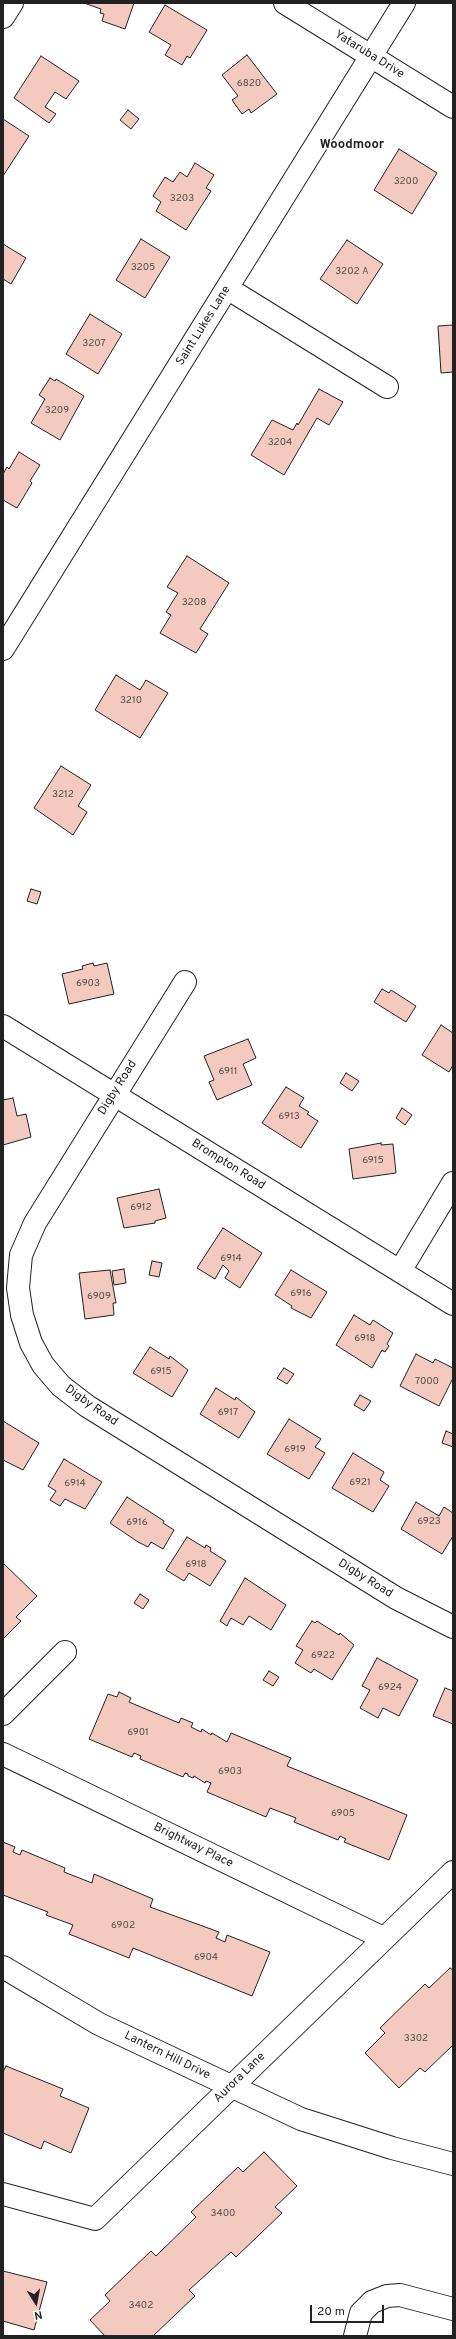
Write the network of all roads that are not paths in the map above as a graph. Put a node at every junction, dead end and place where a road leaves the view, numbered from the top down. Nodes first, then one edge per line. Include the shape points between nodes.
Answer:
1 (12, 3) edge
2 (285, 3) edge
3 (404, 3) edge
4 (3, 17) edge
5 (371, 56) junction
6 (453, 107) edge
7 (227, 288) junction
8 (387, 387) dead end
9 (3, 649) edge
10 (185, 982) dead end
11 (3, 1026) edge
12 (114, 1094) junction
13 (453, 1183) edge
14 (400, 1271) junction
15 (453, 1304) edge
16 (453, 1627) edge
17 (65, 1652) dead end
18 (3, 1714) edge
19 (3, 1754) edge
20 (453, 1872) edge
21 (383, 1938) junction
22 (3, 1967) edge
23 (231, 2087) junction
24 (453, 2164) edge
25 (3, 2194) edge
26 (453, 2309) edge
27 (355, 2336) edge

1 - 4 street
2 - 5 street, Yataruba Drive
3 - 5 street, Saint Lukes Lane
5 - 6 street, Yataruba Drive
5 - 7 street, Saint Lukes Lane
7 - 8 street
7 - 9 street, Saint Lukes Lane
10 - 12 street, Digby Road
11 - 12 street, Brompton Road
12 - 14 street, Brompton Road
12 - 16 street, Digby Road via 34,1223 21,1255 18,1288 22,1315 31,1343 44,1365 61,1386 87,1406 396,1598
13 - 14 street
14 - 15 street, Brompton Road
17 - 18 street
19 - 21 street, Brightway Place
20 - 21 street, Aurora Lane
21 - 23 street, Aurora Lane
22 - 23 street, Lantern Hill Drive via 99,2024
23 - 24 street, Lantern Hill Drive via 301,2119
23 - 25 street, Aurora Lane via 95,2219
26 - 27 street via 400,2295 387,2296 372,2302 361,2313

